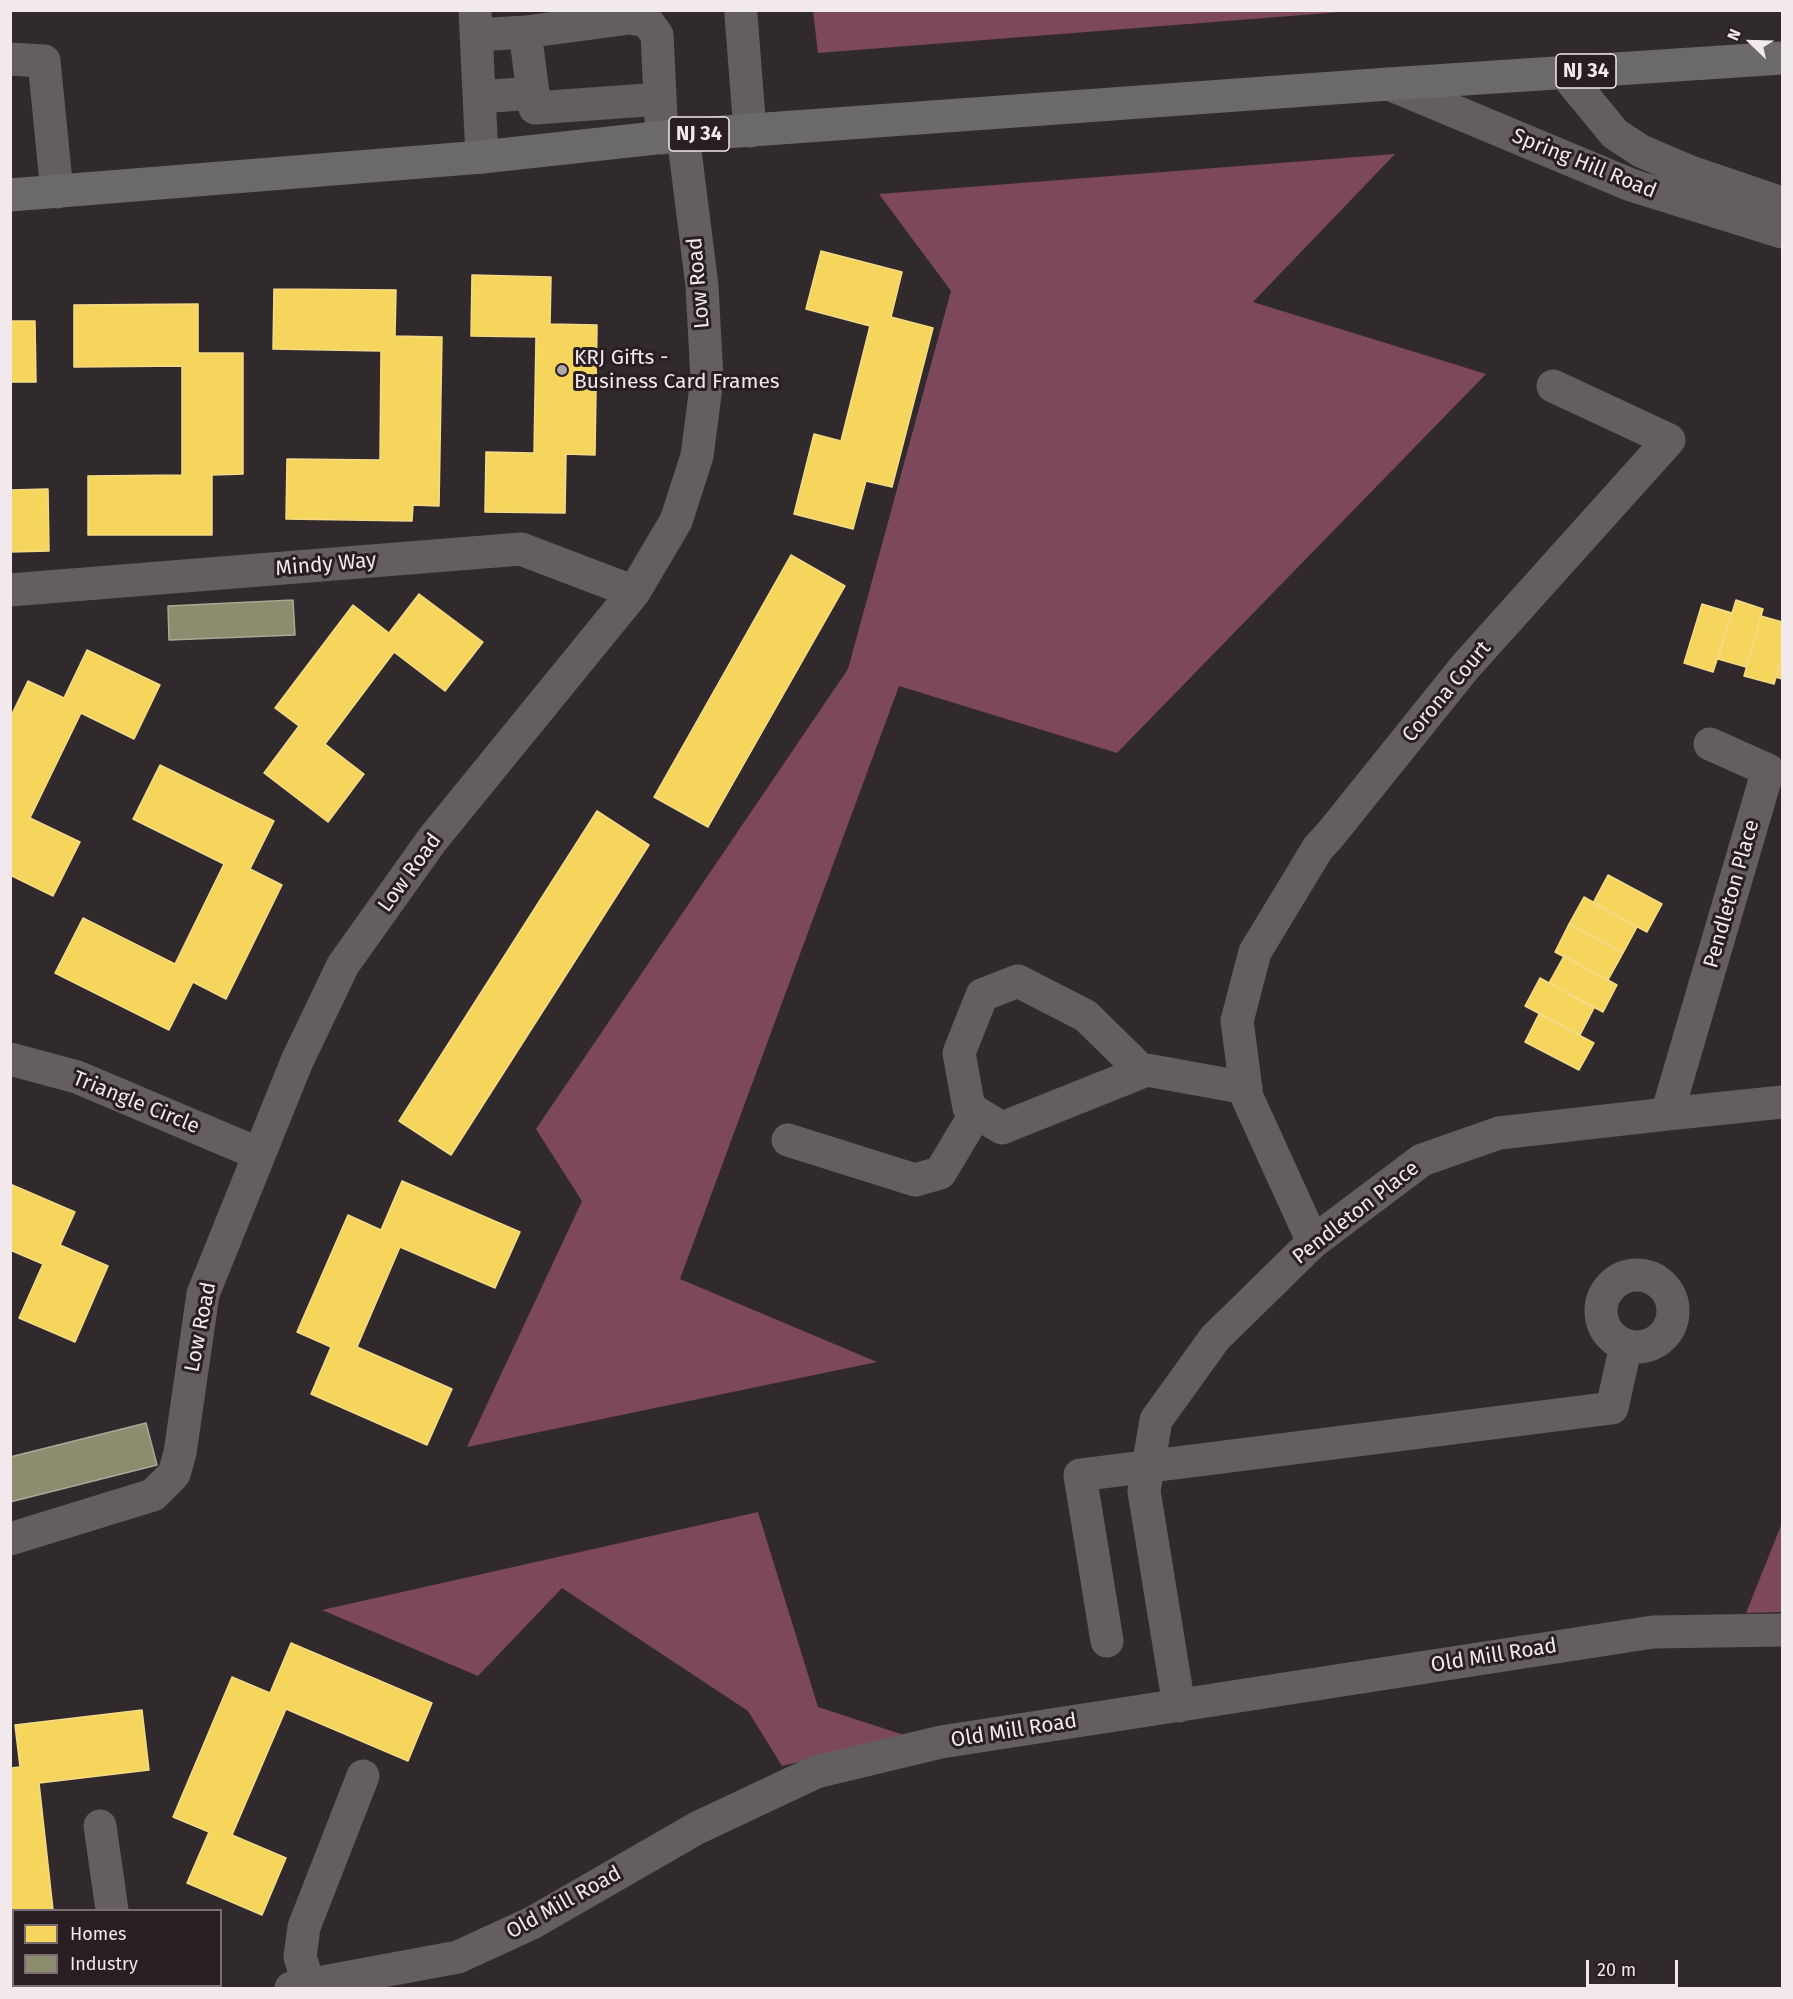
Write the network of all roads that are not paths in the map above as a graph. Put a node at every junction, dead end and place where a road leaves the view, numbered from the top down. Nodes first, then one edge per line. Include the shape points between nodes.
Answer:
1 (741, 15) dead end
2 (476, 23) edge
3 (525, 32) junction
4 (1782, 58) edge
5 (10, 59) edge
6 (1564, 72) junction
7 (1389, 84) junction
8 (533, 93) junction
9 (480, 97) junction
10 (660, 99) junction
11 (750, 130) junction
12 (672, 136) junction
13 (483, 157) junction
14 (57, 192) junction
15 (10, 195) edge
16 (1782, 203) edge
17 (1782, 232) edge
18 (1553, 386) dead end
19 (10, 590) edge
20 (634, 592) junction
21 (1710, 744) dead end
22 (10, 1059) edge
23 (1147, 1070) junction
24 (1246, 1088) junction
25 (1782, 1102) edge
26 (976, 1113) junction
27 (1667, 1114) junction
28 (789, 1140) dead end
29 (259, 1154) junction
30 (1313, 1242) junction
31 (1626, 1345) dead end
32 (1148, 1465) junction
33 (10, 1539) edge
34 (1782, 1630) edge
35 (1107, 1641) dead end
36 (1179, 1706) junction
37 (363, 1776) dead end
38 (100, 1826) dead end
39 (112, 1909) edge
40 (300, 1987) edge

1 - 11 street
2 - 3 street
2 - 9 street
3 - 8 street
3 - 10 street, Low Road via 630,18 647,21 657,35
4 - 6 main road, NJ 34
5 - 14 street via 44,61
6 - 7 main road, NJ 34
6 - 16 street, Spring Hill Road via 1615,134 1641,151
7 - 11 main road, NJ 34
7 - 17 street, Spring Hill Road via 1631,185
8 - 9 street
8 - 10 street via 535,108
9 - 13 street
10 - 12 street, Low Road
11 - 12 main road, NJ 34
12 - 13 main road, NJ 34
12 - 20 street, Low Road via 702,286 707,380 697,456 676,520
13 - 14 main road, NJ 34
14 - 15 main road, NJ 34
18 - 24 street, Corona Court via 1669,440 1465,667 1317,848 1255,952 1237,1022
19 - 20 street, Mindy Way via 521,549
20 - 29 street, Low Road via 432,840 343,965 297,1061
21 - 27 street, Pendleton Place via 1768,770
22 - 29 street, Triangle Circle via 77,1077
23 - 24 street
23 - 26 street via 1002,1128
23 - 26 street via 1140,1069 1086,1016 1018,981 982,995 959,1053 969,1108
24 - 30 street, Corona Court
25 - 27 street, Pendleton Place
26 - 28 street via 940,1173 915,1180
27 - 30 street, Pendleton Place via 1498,1133 1422,1160
29 - 33 street, Low Road via 203,1294 174,1474 153,1494
30 - 32 street, Pendleton Place via 1215,1338 1156,1420
31 - 32 street via 1612,1408
32 - 35 street via 1080,1475
32 - 36 street, Pendleton Place via 1144,1491
34 - 36 street, Old Mill Road via 1653,1632
36 - 40 street, Old Mill Road via 941,1742 816,1772 697,1828 532,1923 458,1957
37 - 40 street via 304,1927
38 - 39 street

